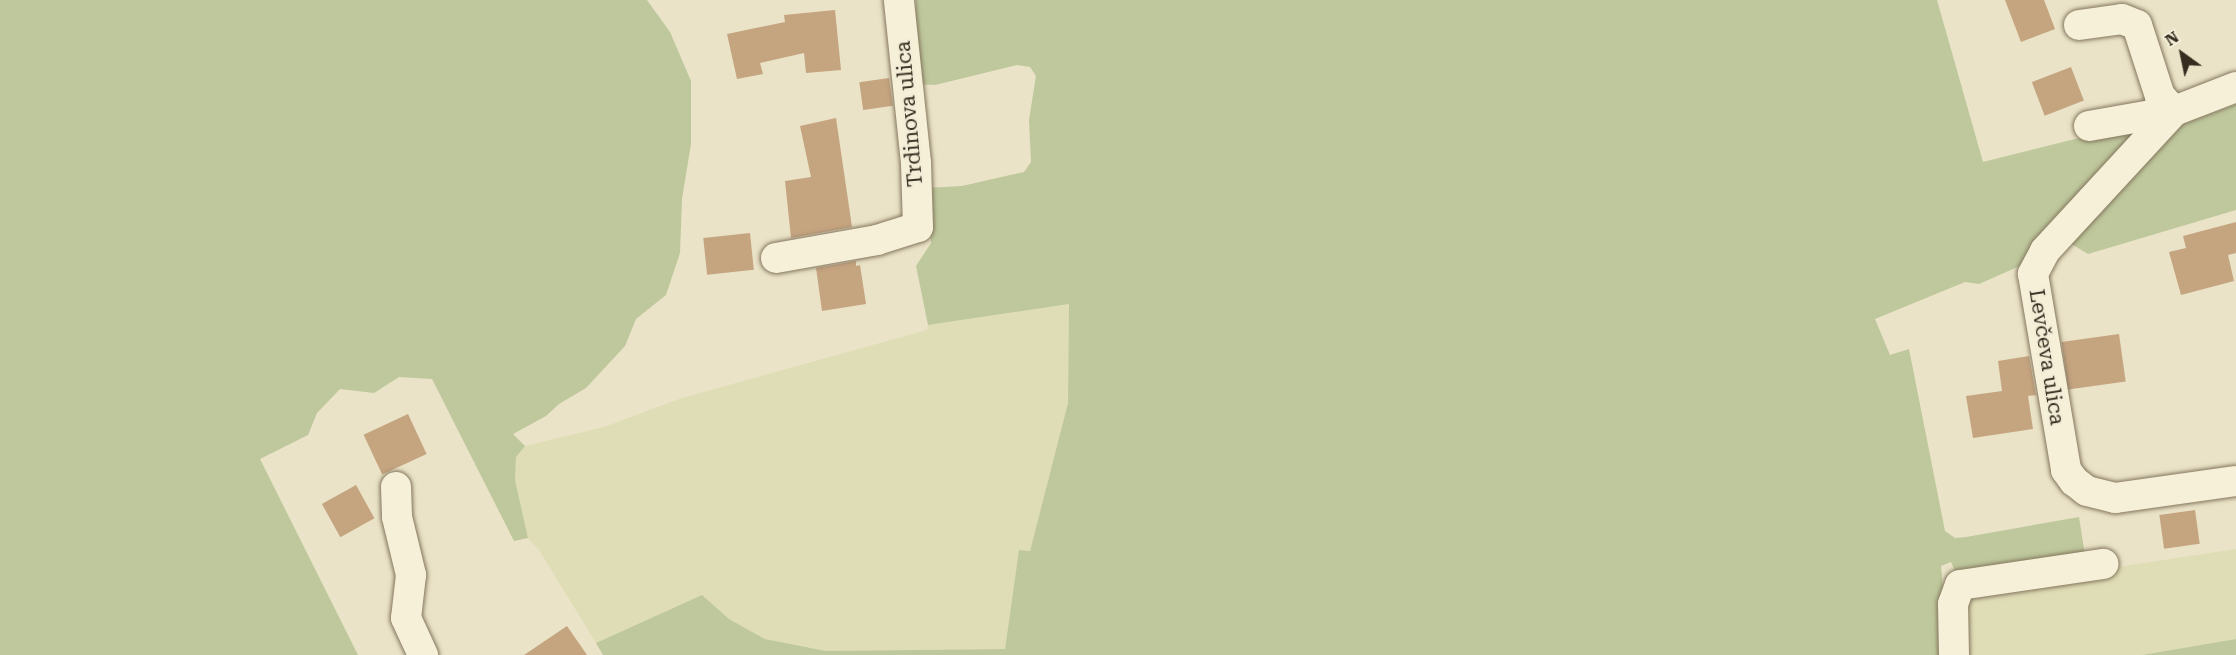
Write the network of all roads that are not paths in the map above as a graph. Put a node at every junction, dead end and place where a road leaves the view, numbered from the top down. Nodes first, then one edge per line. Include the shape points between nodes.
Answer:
1 (899, 0) edge
2 (2079, 25) dead end
3 (2236, 87) edge
4 (2174, 111) junction
5 (2089, 126) dead end
6 (776, 258) dead end
7 (2236, 481) edge
8 (396, 487) dead end
9 (2103, 564) dead end
10 (423, 655) edge
11 (1954, 655) edge

1 - 6 street, Trdinova ulica via 916,164 918,227 878,240
2 - 4 street via 2122,19 2137,26 2160,96
3 - 4 street, Levčeva ulica
4 - 5 street
4 - 7 street, Levčeva ulica via 2045,251 2033,274 2040,322 2066,470 2087,491 2115,498
8 - 10 street via 397,517 411,575 406,618
9 - 11 street via 1960,585 1953,604

